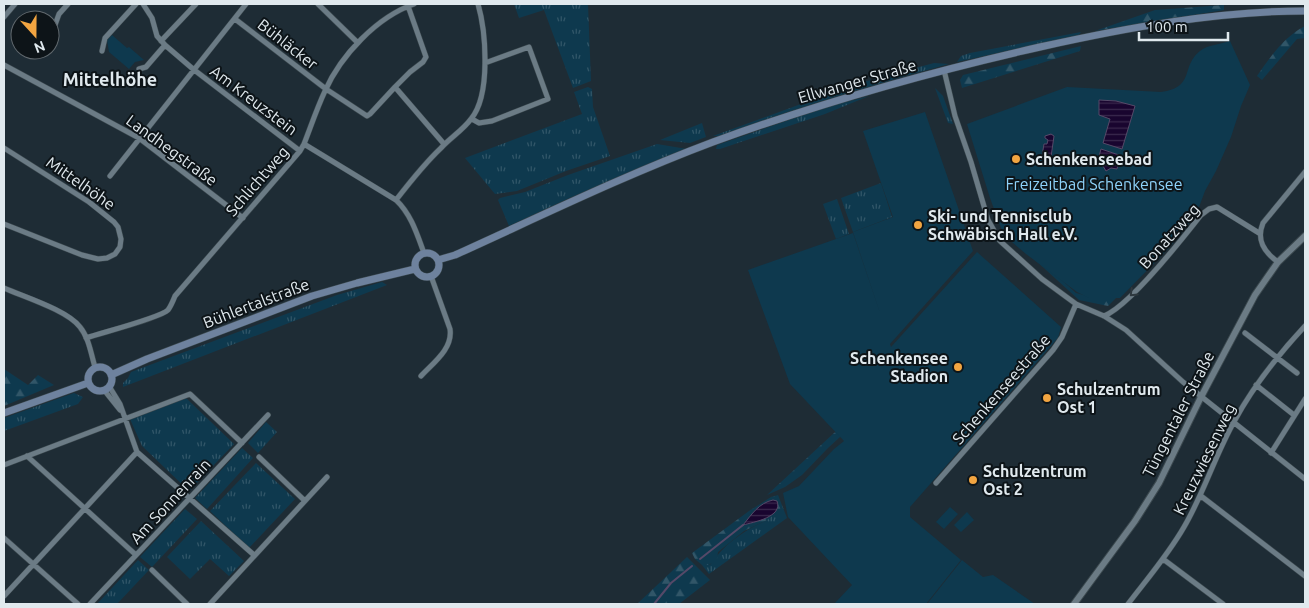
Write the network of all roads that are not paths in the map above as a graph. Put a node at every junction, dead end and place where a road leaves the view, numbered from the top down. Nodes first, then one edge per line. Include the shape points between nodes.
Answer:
1 (15, 4) edge
2 (136, 4) edge
3 (143, 4) edge
4 (196, 4) edge
5 (246, 4) edge
6 (318, 4) edge
7 (394, 4) edge
8 (478, 4) edge
9 (411, 5) edge
10 (398, 10) junction
11 (1305, 11) edge
12 (4, 17) edge
13 (235, 18) junction
14 (163, 43) junction
15 (358, 43) junction
16 (102, 50) dead end
17 (485, 63) junction
18 (4, 65) edge
19 (139, 69) dead end
20 (193, 69) junction
21 (944, 70) junction
22 (395, 86) junction
23 (326, 89) junction
24 (472, 119) junction
25 (139, 138) junction
26 (304, 144) junction
27 (444, 144) junction
28 (4, 148) edge
29 (300, 151) junction
30 (1305, 172) edge
31 (110, 176) dead end
32 (396, 200) junction
33 (243, 218) junction
34 (4, 224) edge
35 (1259, 233) junction
36 (1305, 236) edge
37 (424, 253) junction
38 (438, 260) junction
39 (1278, 262) junction
40 (416, 269) junction
41 (431, 276) junction
42 (4, 288) edge
43 (1076, 304) junction
44 (1104, 316) junction
45 (1305, 326) edge
46 (1245, 334) dead end
47 (86, 338) junction
48 (1276, 357) junction
49 (95, 367) junction
50 (1297, 373) dead end
51 (111, 374) junction
52 (421, 376) dead end
53 (88, 383) junction
54 (1256, 385) junction
55 (106, 388) junction
56 (1201, 397) junction
57 (1305, 399) edge
58 (4, 413) edge
59 (268, 415) dead end
60 (1294, 415) junction
61 (125, 419) junction
62 (1234, 422) junction
63 (242, 443) junction
64 (137, 452) junction
65 (1271, 453) junction
66 (27, 456) junction
67 (259, 457) dead end
68 (4, 465) edge
69 (327, 477) dead end
70 (1305, 479) edge
71 (936, 483) dead end
72 (1201, 496) junction
73 (189, 499) junction
74 (305, 501) junction
75 (85, 509) junction
76 (4, 538) edge
77 (136, 555) junction
78 (254, 555) junction
79 (1163, 559) junction
80 (33, 565) junction
81 (152, 570) dead end
82 (1305, 576) edge
83 (4, 596) edge
84 (78, 604) edge
85 (90, 604) edge
86 (187, 604) edge
87 (210, 604) edge
88 (1074, 604) edge
89 (1128, 604) edge
90 (1223, 604) edge

1 - 12 street
2 - 16 street via 105,38
3 - 14 street
4 - 14 street
5 - 13 street
6 - 15 street
7 - 10 street
8 - 17 street
9 - 10 street, Schlichtweg
9 - 22 street via 426,57
10 - 15 street, Schlichtweg
11 - 21 main road, Ellwanger Straße via 1227,15 1152,26 1087,37
13 - 20 street
13 - 23 street, Bühläcker
14 - 19 street via 146,67
14 - 20 street, Am Kreuzstein
15 - 23 street, Schlichtweg
17 - 24 street via 482,92
17 - 24 street via 530,48 548,99 492,121 479,123
18 - 25 street, Landhegstraße
20 - 25 street
20 - 29 street, Am Kreuzstein
21 - 38 main road, Ellwanger Straße via 813,107 712,142
21 - 43 street via 955,116 995,234 1010,252
22 - 23 street, Bühläcker via 367,116
22 - 27 street
23 - 26 street, Schlichtweg
24 - 27 street
25 - 31 street
25 - 33 street, Landhegstraße
26 - 29 street, Schlichtweg
26 - 32 street, Am Kreuzstein
27 - 32 street
28 - 34 street, Mittelhöhe via 114,222 121,239 120,247 108,258 98,259
29 - 33 street, Schlichtweg
30 - 35 street via 1263,223
32 - 37 street, Am Kreuzstein via 409,216
33 - 47 street, Schlichtweg via 174,296 169,309
35 - 39 street via 1261,244
35 -> 44 street, Bonatzweg via 1217,207 1209,209 1145,281
36 - 39 street, Tüngentaler Straße
37 - 38 main road via 434,255
37 - 40 main road via 415,261
38 - 41 main road via 439,268
39 - 56 street, Tüngentaler Straße via 1255,294
40 - 41 main road via 420,275
40 - 51 main road, Bühlertalstraße via 312,296
41 - 52 street via 451,336 448,347
42 - 47 street via 73,320
43 - 44 street
43 - 71 street, Schenkenseestraße via 1053,350
44 - 56 street via 1126,330
45 - 48 street, Kreuzwiesenweg
46 - 48 street
47 - 49 street
48 - 50 street
48 - 54 street, Kreuzwiesenweg
49 - 51 main road via 105,368
49 - 53 main road via 88,374
51 - 55 main road via 112,381
53 - 55 main road via 94,390
53 - 58 main road
54 - 60 street
54 - 62 street, Kreuzwiesenweg
55 - 61 street
56 - 62 street
56 - 88 street, Tüngentaler Straße via 1147,502
57 - 60 street
59 - 63 street, Am Sonnenrain
60 - 65 street
61 - 63 street via 192,394
61 - 64 street
61 - 66 street
62 - 65 street
62 - 72 street, Kreuzwiesenweg
63 - 73 street, Am Sonnenrain
64 - 73 street
64 - 75 street
65 - 70 street
66 - 68 street
66 - 75 street
67 - 74 street
69 - 74 street
72 - 79 street, Kreuzwiesenweg
72 - 82 street
73 - 77 street, Am Sonnenrain
73 - 78 street
74 - 78 street
75 - 77 street
75 - 80 street
76 - 80 street
77 - 85 street, Am Sonnenrain
78 - 87 street
79 - 89 street, Kreuzwiesenweg
79 - 90 street
80 - 83 street
80 - 84 street
81 - 86 street

